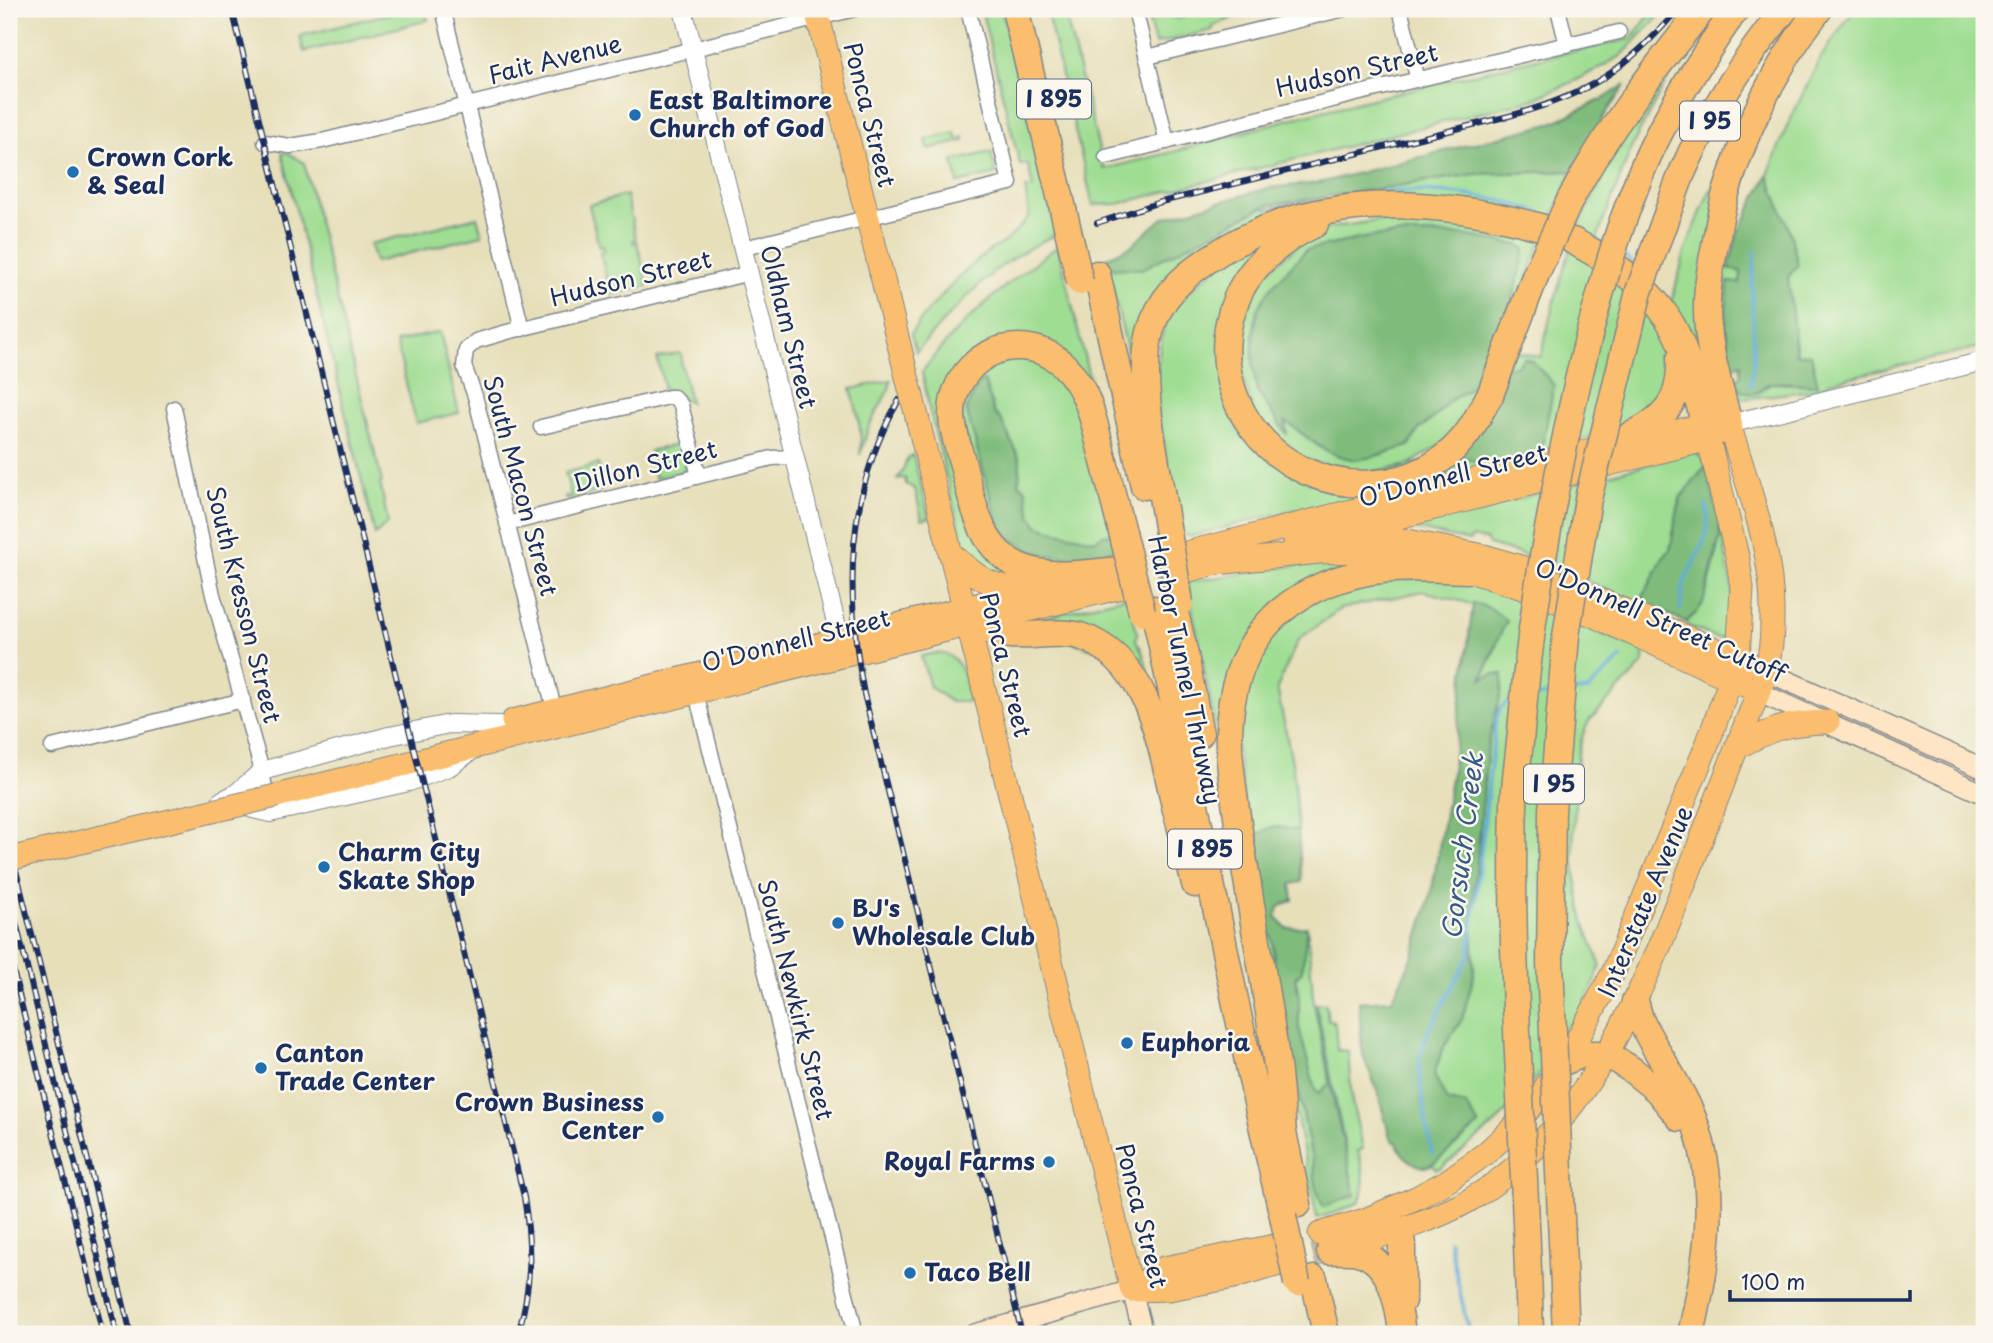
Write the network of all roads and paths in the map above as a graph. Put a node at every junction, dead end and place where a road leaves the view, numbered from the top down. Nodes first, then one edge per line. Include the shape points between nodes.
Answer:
1 (443, 9) edge
2 (683, 9) edge
3 (855, 9) edge
4 (968, 9) edge
5 (1015, 9) edge
6 (1032, 9) edge
7 (1135, 9) edge
8 (1344, 9) edge
9 (1400, 9) edge
10 (1558, 9) edge
11 (1703, 9) edge
12 (1736, 9) edge
13 (1785, 9) edge
14 (1819, 9) edge
15 (818, 13) edge
16 (1619, 33) dead end
17 (1567, 45) junction
18 (693, 49) junction
19 (1147, 57) junction
20 (1418, 80) junction
21 (467, 106) junction
22 (265, 142) dead end
23 (1167, 142) junction
24 (1106, 157) dead end
25 (1068, 192) junction
26 (1393, 206) junction
27 (867, 218) junction
28 (1547, 229) dead end
29 (1573, 241) dead end
30 (744, 248) junction
31 (750, 274) junction
32 (522, 329) junction
33 (1680, 343) junction
34 (1984, 361) edge
35 (174, 408) dead end
36 (541, 427) dead end
37 (1714, 429) junction
38 (1615, 444) junction
39 (794, 457) junction
40 (699, 476) junction
41 (1309, 522) junction
42 (507, 524) junction
43 (1144, 527) junction
44 (1350, 529) junction
45 (950, 553) junction
46 (1217, 563) junction
47 (1467, 570) junction
48 (1122, 575) junction
49 (1049, 587) junction
50 (1162, 607) junction
51 (966, 617) junction
52 (842, 648) junction
53 (1735, 669) junction
54 (1762, 681) junction
55 (694, 685) junction
56 (243, 700) junction
57 (556, 719) junction
58 (1828, 722) junction
59 (52, 747) dead end
60 (1736, 748) junction
61 (1984, 769) edge
62 (270, 790) junction
63 (1984, 794) edge
64 (221, 801) junction
65 (9, 846) edge
66 (9, 859) edge
67 (1635, 1001) junction
68 (1607, 1054) junction
69 (1563, 1062) junction
70 (1254, 1090) junction
71 (1283, 1133) junction
72 (1705, 1162) junction
73 (1292, 1214) junction
74 (1399, 1230) junction
75 (1325, 1246) junction
76 (1292, 1268) junction
77 (1132, 1290) junction
78 (1401, 1330) edge
79 (856, 1334) edge
80 (975, 1334) edge
81 (1143, 1334) edge
82 (1309, 1334) edge
83 (1326, 1334) edge
84 (1530, 1334) edge
85 (1566, 1334) edge
86 (1691, 1334) edge

1 - 21 street
2 - 18 street, Oldham Street
3 - 15 street, Fait Avenue
4 - 27 street, Hudson Street via 1010,183
5 - 25 highway, Harbor Tunnel Thruway / I 895
6 - 25 highway, Harbor Tunnel Thruway / I 895
7 - 19 street
8 - 19 street
9 - 20 street
10 - 17 street
11 - 26 highway, bridge via 1592,158 1536,274 1490,395 1461,442 1409,477 1345,484 1291,465 1261,438 1240,408 1229,375 1229,327 1240,291 1275,248 1322,221
12 - 84 highway, I 95, bridge via 1696,66 1649,153 1604,275 1570,414 1531,631 1514,801 1517,1060
13 - 85 highway, I 95, bridge via 1730,86 1683,172 1639,291 1588,499 1566,636 1552,811 1552,1051
14 - 37 highway via 1790,49 1760,104 1725,195 1707,302
15 - 18 street, Fait Avenue
15 - 27 main road, Ponca Street
16 - 17 street, Hudson Street
17 - 20 street, Hudson Street
18 - 21 street, Fait Avenue
18 - 30 street, Oldham Street
19 - 23 street
20 - 23 street, Hudson Street
21 - 22 street, Fait Avenue via 323,141 290,146
21 - 32 street
23 - 24 street, Hudson Street
25 - 43 highway, Harbor Tunnel Thruway / I 895, bridge
26 - 28 highway via 1473,210
26 - 43 highway via 1332,210 1274,225 1230,246 1177,284 1162,304 1147,345
27 - 30 street, Hudson Street
27 - 45 main road, Ponca Street, bridge
29 - 33 highway via 1634,279 1661,308
30 - 31 street, Oldham Street
31 - 32 street, Hudson Street
31 - 39 street, Oldham Street
32 - 42 street, South Macon Street via 477,341 464,356
33 - 37 highway
33 - 38 highway via 1679,385 1672,402 1647,427
34 - 37 street, O'Donnell Street
35 - 56 street, South Kresson Street via 213,595
36 - 40 street via 674,397 681,405
37 - 38 main road, O'Donnell Street
37 - 44 main road, O'Donnell Street
37 - 53 main road, Interstate Avenue via 1742,588
37 - 54 main road, Interstate Avenue via 1763,537 1769,566 1770,651
38 - 41 main road, O'Donnell Street
39 - 40 street, Dillon Street
39 - 52 street, Oldham Street
40 - 42 street, Dillon Street
41 - 44 main road, O'Donnell Street Cutoff
41 - 46 main road, O'Donnell Street via 1183,562
42 - 57 street, South Macon Street
43 - 48 highway via 1076,380 1053,356 1026,347 1006,348 979,359 958,386 952,414 976,516 988,538 1006,558 1028,570
43 - 50 highway, bridge
43 - 50 highway, bridge
44 - 46 main road, O'Donnell Street
44 - 53 main road, O'Donnell Street Cutoff via 1524,568
45 - 49 main road via 988,583 1007,589
45 - 51 main road, Ponca Street
46 - 47 main road, O'Donnell Street Cutoff via 1371,551
47 - 53 main road, O'Donnell Street Cutoff
47 - 71 highway via 1368,572 1317,588 1271,620 1257,635 1239,669 1228,736 1238,828 1277,1061
48 - 49 main road, O'Donnell Street
48 - 51 main road, O'Donnell Street
49 - 51 main road, O'Donnell Street
50 - 70 highway, Harbor Tunnel Thruway / I 895 via 1188,766
50 - 71 highway, Harbor Tunnel Thruway / I 895 via 1185,655
51 - 52 main road, O'Donnell Street
51 - 70 highway via 1009,635 1080,637 1115,657 1136,684 1159,733 1243,1077
51 - 77 main road, Ponca Street
52 - 55 main road, O'Donnell Street
53 - 54 main road, O'Donnell Street Cutoff
53 - 69 main road, Interstate Avenue via 1613,973
54 - 58 main road, O'Donnell Street Cutoff
54 - 60 main road, Interstate Avenue
54 - 61 main road, O'Donnell Street Cutoff
55 - 57 main road, O'Donnell Street
55 - 79 street, South Newkirk Street
56 - 59 street
56 - 62 street, South Kresson Street
57 - 62 main road, O'Donnell Street via 480,746
57 - 62 main road, O'Donnell Street via 499,725
58 - 60 main road via 1783,726
58 - 63 main road, O'Donnell Street Cutoff
60 - 67 main road, Interstate Avenue
62 - 64 street, O'Donnell Street via 235,794
62 - 64 street, O'Donnell Street via 253,809 236,801
62 - 65 main road, O'Donnell Street
62 - 66 main road, O'Donnell Street, bridge
64 - 65 street, O'Donnell Street
67 - 68 main road, Interstate Avenue
67 - 72 highway via 1692,1117
68 - 69 highway via 1583,1054
68 - 72 highway via 1657,1090
68 - 74 main road, Interstate Avenue via 1528,1156 1469,1200
69 - 75 main road, Interstate Avenue via 1537,1100 1486,1153 1436,1187
70 - 73 highway, Harbor Tunnel Thruway / I 895
71 - 73 highway, Harbor Tunnel Thruway / I 895
72 - 86 highway via 1709,1214
73 - 76 highway, Harbor Tunnel Thruway / I 895, bridge
74 - 75 main road, Interstate Avenue
74 - 78 highway
75 - 78 highway via 1357,1252 1380,1267 1395,1291
76 - 77 main road via 1169,1289
76 - 82 highway, Harbor Tunnel Thruway / I 895
76 - 83 highway, Harbor Tunnel Thruway / I 895
77 - 80 main road
77 - 81 main road, Ponca Street

